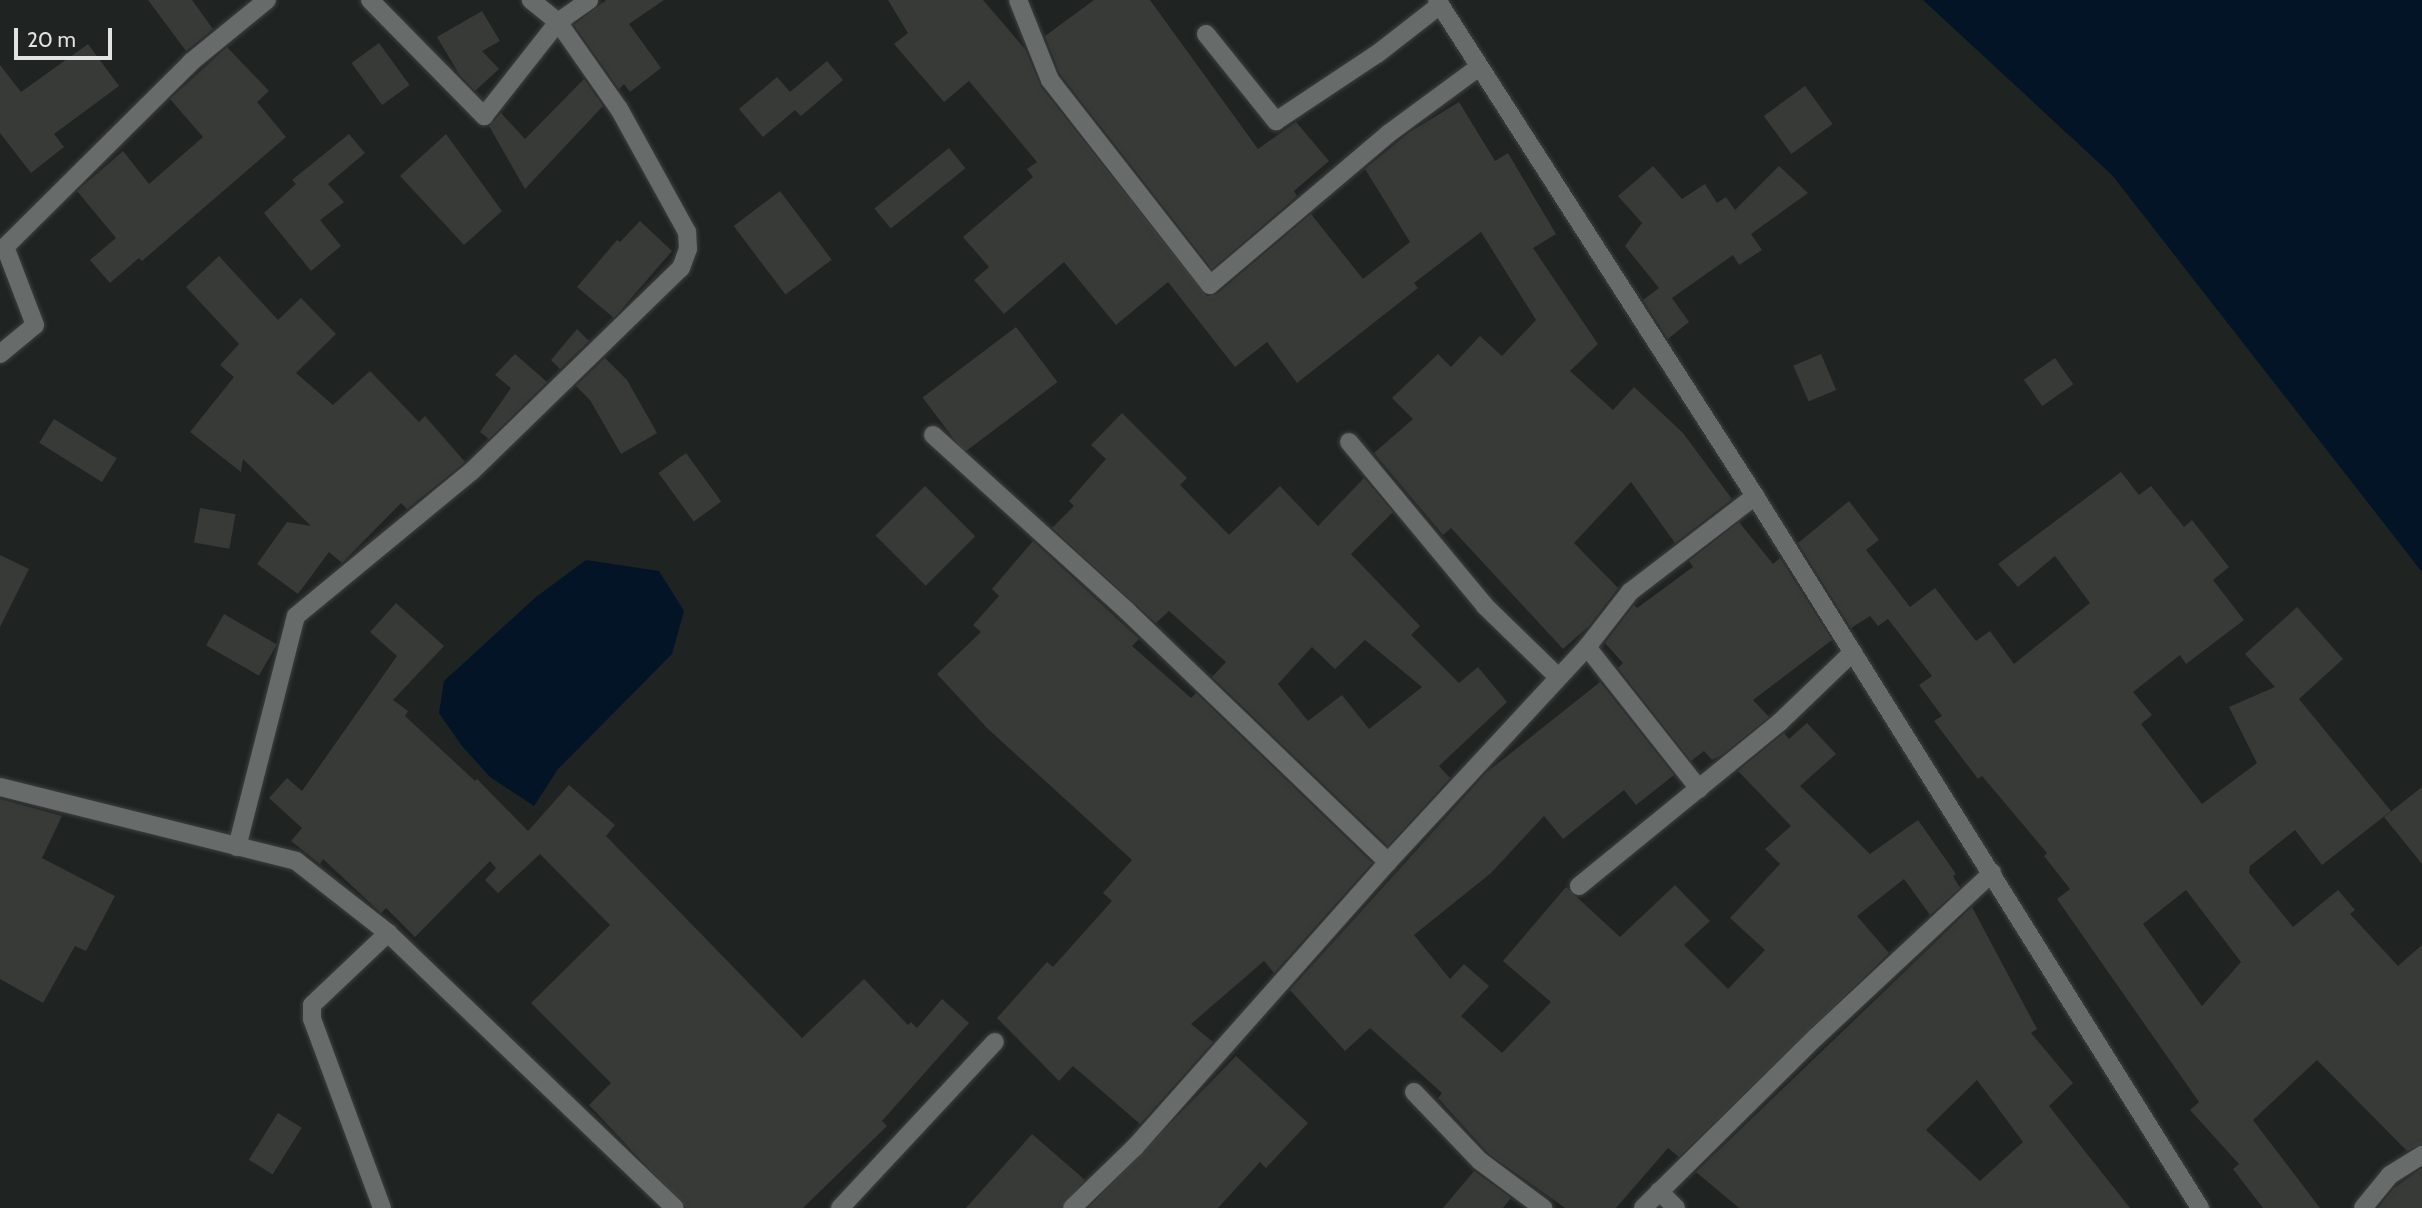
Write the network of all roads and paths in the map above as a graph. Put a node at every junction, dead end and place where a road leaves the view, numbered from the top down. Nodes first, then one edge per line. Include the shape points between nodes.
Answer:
1 (267, 0) edge
2 (370, 0) edge
3 (531, 0) edge
4 (589, 0) edge
5 (1018, 0) edge
6 (1439, 2) edge
7 (558, 22) junction
8 (1206, 34) dead end
9 (1479, 67) junction
10 (3, 247) edge
11 (0, 354) edge
12 (933, 435) dead end
13 (1349, 442) dead end
14 (1755, 496) junction
15 (1587, 647) junction
16 (1853, 652) junction
17 (1558, 676) junction
18 (0, 787) edge
19 (1699, 789) junction
20 (237, 847) junction
21 (1388, 862) junction
22 (1992, 873) junction
23 (1578, 886) dead end
24 (388, 933) junction
25 (995, 1042) dead end
26 (1414, 1091) dead end
27 (2422, 1155) edge
28 (1658, 1191) junction
29 (382, 1208) edge
30 (675, 1208) edge
31 (840, 1208) edge
32 (1072, 1208) edge
33 (1544, 1208) edge
34 (1643, 1208) edge
35 (1676, 1208) edge
36 (2200, 1208) edge
37 (2363, 1208) edge

1 - 10 street via 191,62
2 - 7 street via 484,117
3 - 7 street
4 - 7 street
5 - 9 street via 1050,80 1210,285 1388,134
6 - 8 street via 1377,54 1276,121
6 - 9 street
7 - 20 street via 619,109 687,233 688,249 681,268 472,471 296,617
9 - 14 street
10 - 11 street via 35,325
12 - 21 street via 1127,611
13 - 17 street via 1485,606
14 - 15 street via 1630,592
14 - 16 street
15 - 17 street
15 - 19 street
16 - 19 street via 1780,722
16 - 22 street
17 - 21 street
18 - 20 street
19 - 23 street
20 - 24 street via 296,861
21 - 32 street via 1135,1147
22 - 28 street
22 - 36 street
24 - 29 street via 312,1005 312,1019
24 - 30 street
25 - 31 street
26 - 33 street via 1480,1161
27 - 37 street via 2390,1175
28 - 34 street
28 - 35 street

